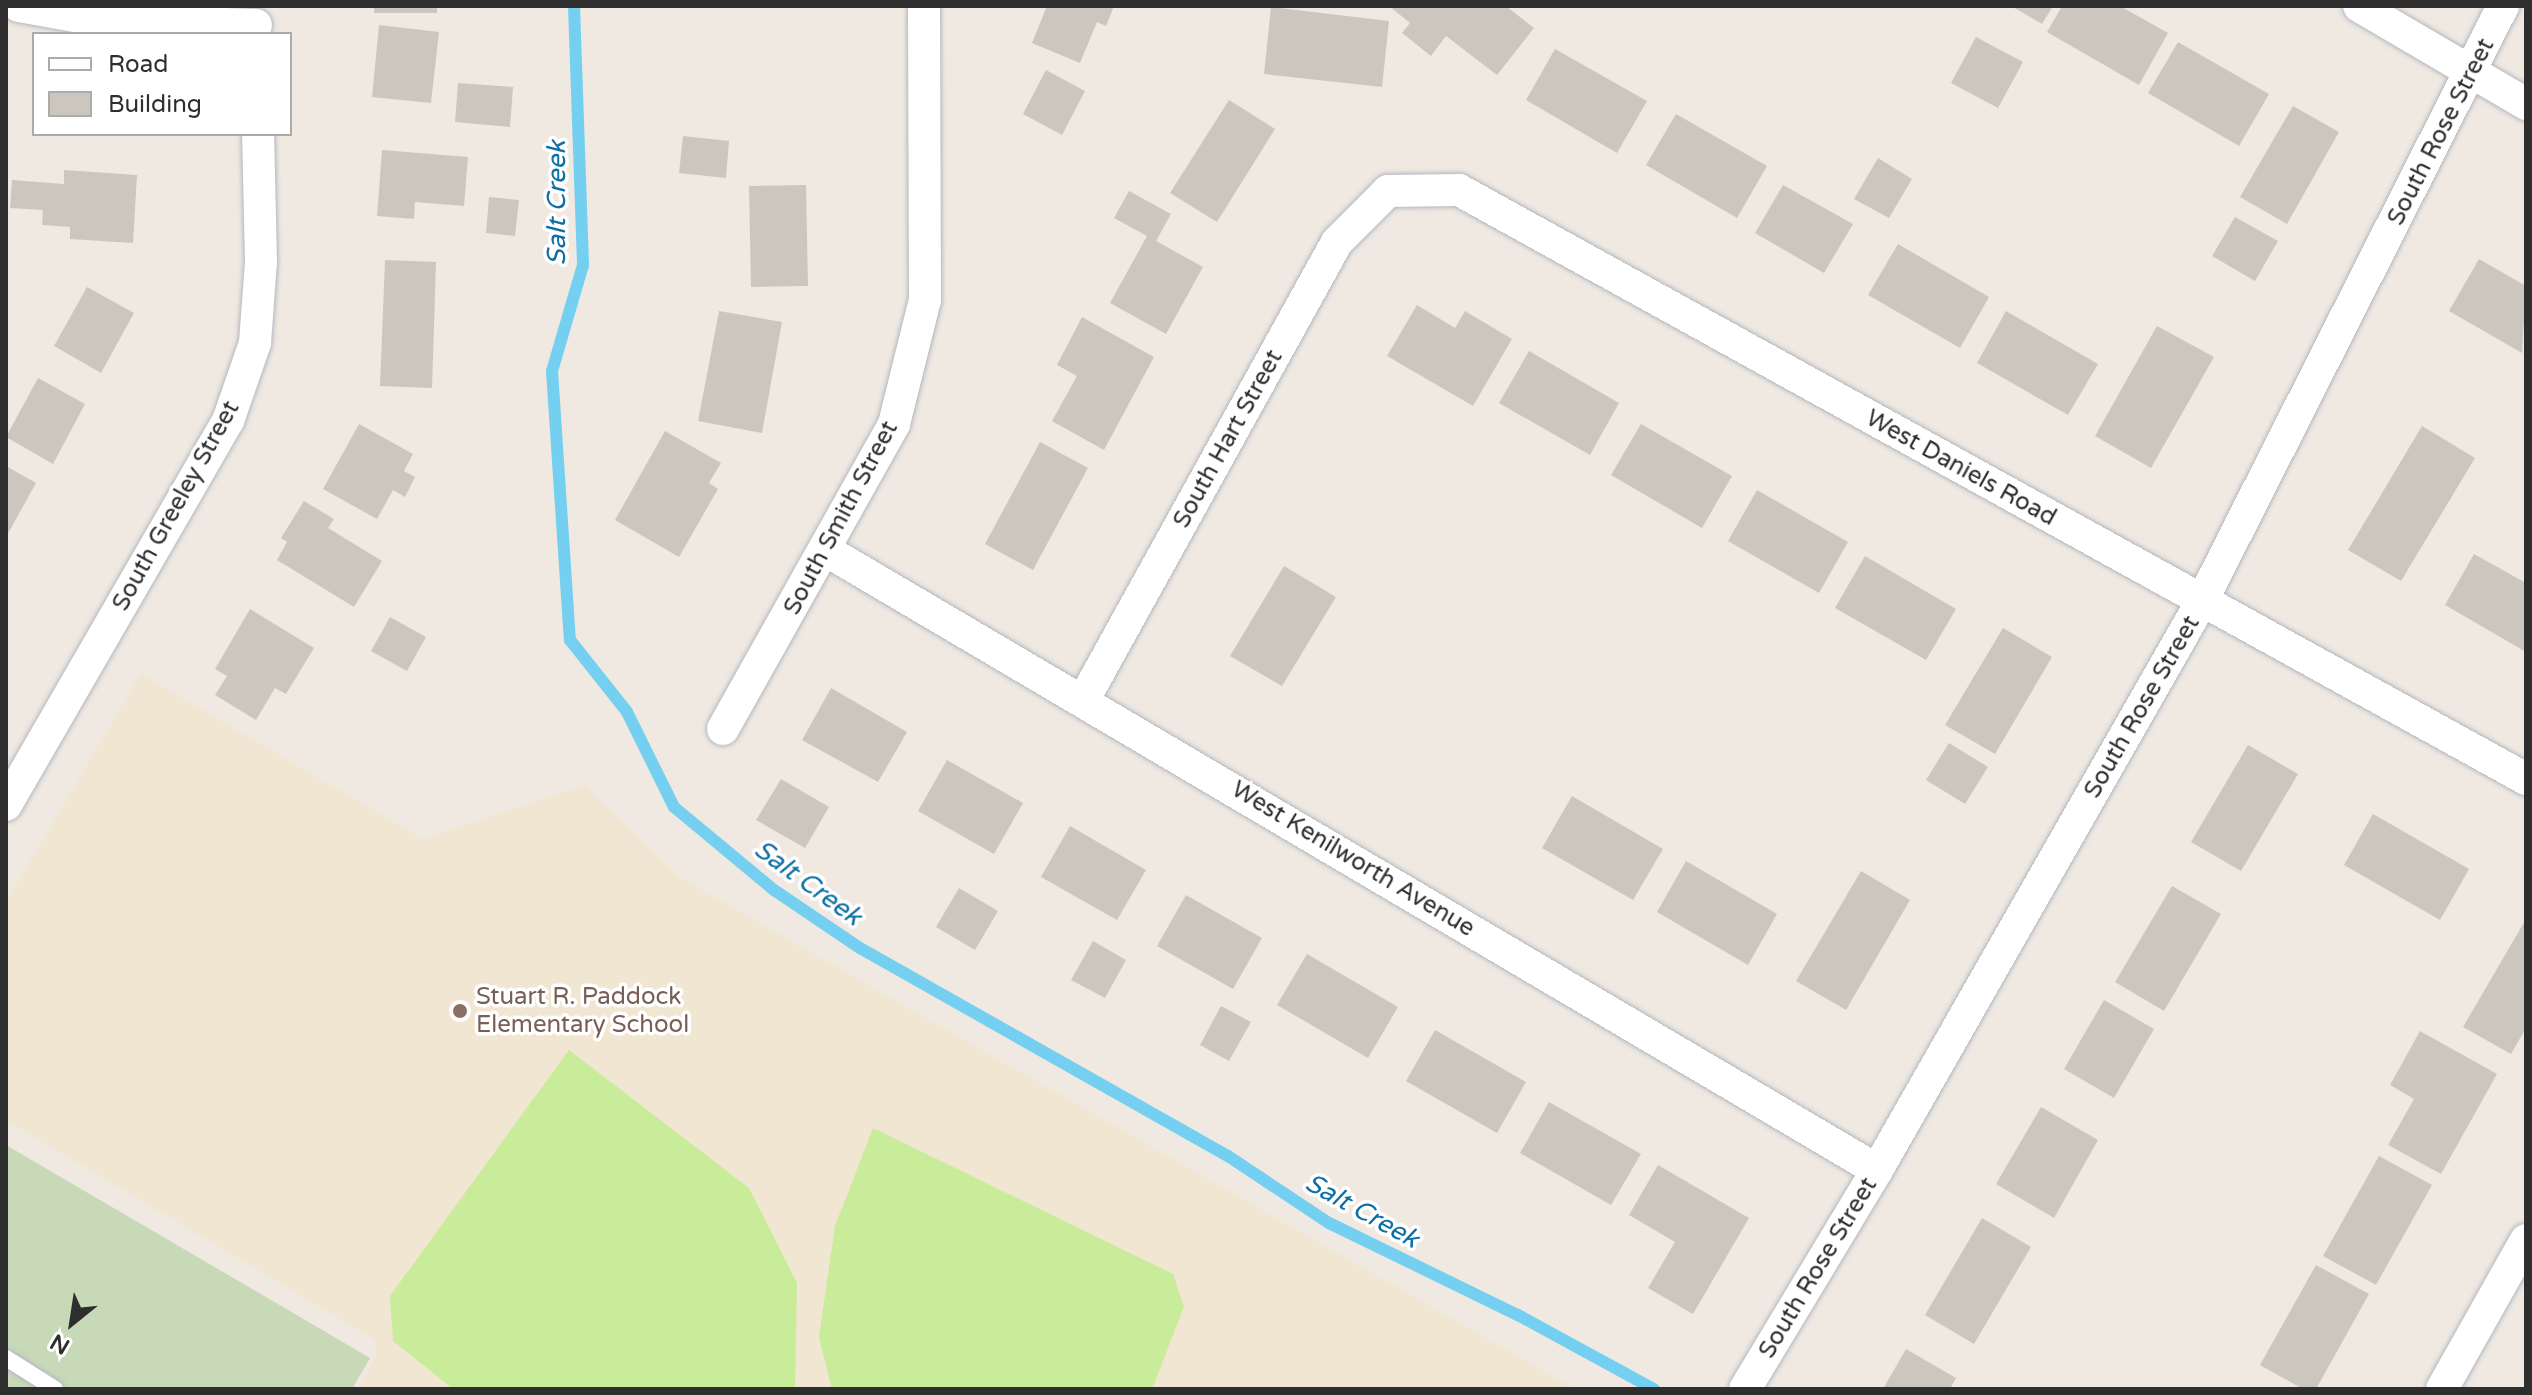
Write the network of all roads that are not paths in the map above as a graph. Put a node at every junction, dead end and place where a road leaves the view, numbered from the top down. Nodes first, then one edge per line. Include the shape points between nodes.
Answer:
1 (19, 6) edge
2 (924, 6) edge
3 (2359, 6) edge
4 (2503, 6) edge
5 (256, 22) edge
6 (2473, 72) junction
7 (2526, 104) edge
8 (258, 136) edge
9 (1388, 191) joint
10 (827, 551) junction
11 (2202, 601) junction
12 (1084, 699) junction
13 (723, 729) dead end
14 (2526, 779) edge
15 (6, 805) edge
16 (1877, 1170) junction
17 (2526, 1240) edge
18 (6, 1358) edge
19 (55, 1389) edge
20 (1745, 1389) edge
21 (2442, 1389) edge

1 - 5 street via 97,20
2 - 10 street, South Smith Street via 925,300 894,424
3 - 6 street
4 - 6 street, South Rose Street
6 - 7 street
6 - 11 street, South Rose Street
8 - 15 street, South Greeley Street via 261,262 255,343 228,421
9 - 11 street, West Daniels Road via 1459,190
9 - 12 street, South Hart Street via 1337,242
10 - 12 street, West Kenilworth Avenue
10 - 13 street, South Smith Street
11 - 14 street, West Daniels Road
11 - 16 street, South Rose Street
12 - 16 street, West Kenilworth Avenue
16 - 20 street, South Rose Street
17 - 21 street
18 - 19 lane

